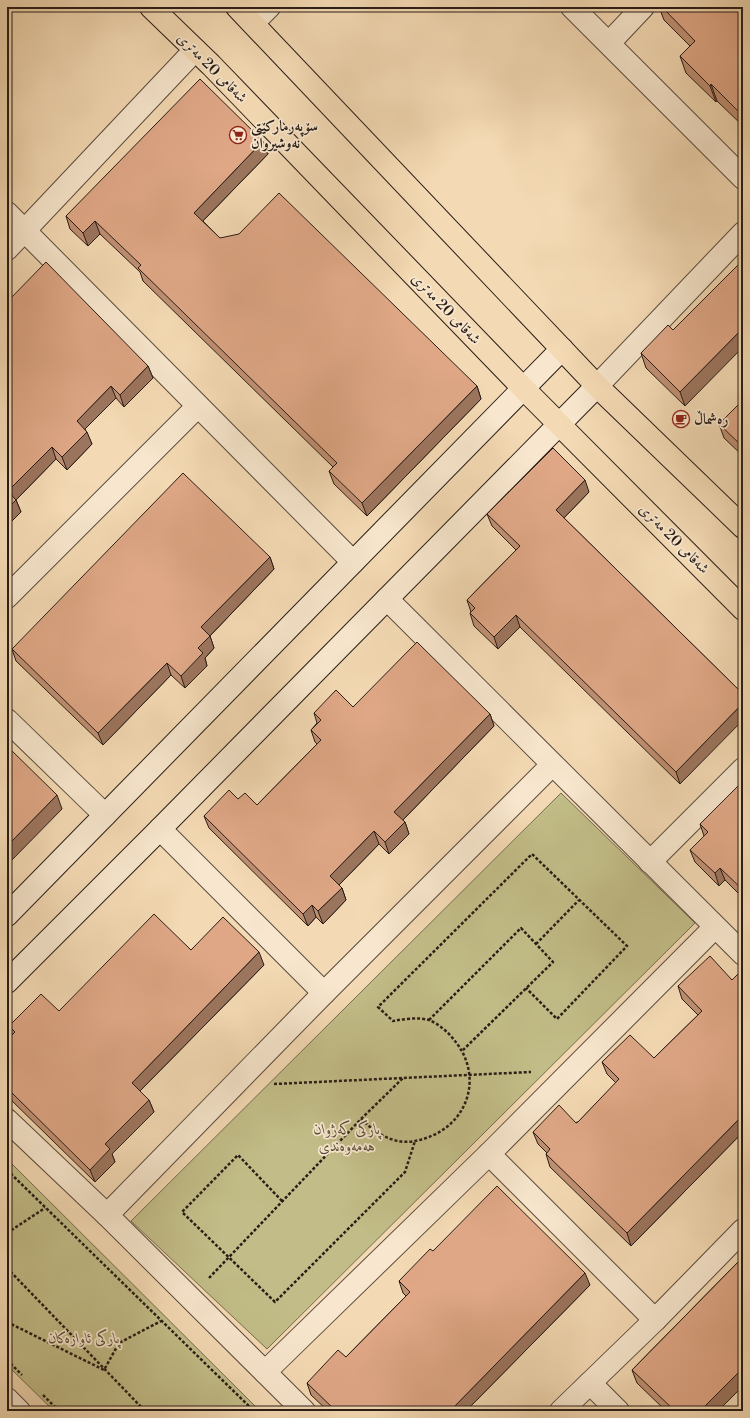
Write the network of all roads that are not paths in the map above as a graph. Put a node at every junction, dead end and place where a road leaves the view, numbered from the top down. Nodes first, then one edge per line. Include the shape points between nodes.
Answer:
1 (151, 7) edge
2 (237, 7) edge
3 (269, 7) edge
4 (572, 7) edge
5 (643, 7) edge
6 (253, 23) junction
7 (608, 43) junction
8 (195, 50) junction
9 (743, 178) edge
10 (7, 214) edge
11 (24, 230) junction
12 (743, 234) edge
13 (7, 249) edge
14 (562, 349) junction
15 (597, 386) junction
16 (523, 388) junction
17 (198, 406) junction
18 (560, 424) junction
19 (743, 527) edge
20 (353, 562) junction
21 (7, 597) edge
22 (387, 599) junction
23 (743, 609) edge
24 (7, 720) edge
25 (552, 765) junction
26 (743, 769) edge
27 (105, 815) junction
28 (160, 829) junction
29 (650, 862) junction
30 (7, 915) edge
31 (715, 927) junction
32 (743, 954) edge
33 (7, 982) edge
34 (324, 993) junction
35 (7, 1120) edge
36 (489, 1154) junction
37 (107, 1215) junction
38 (743, 1230) edge
39 (655, 1320) junction
40 (265, 1372) junction
41 (590, 1384) junction
42 (7, 1399) edge
43 (19, 1411) edge
44 (304, 1411) edge
45 (561, 1411) edge
46 (618, 1411) edge

1 - 8 main road, شەقامی 20 مەتری
2 - 6 main road
3 - 6 street
4 - 7 street
5 - 7 street
6 - 14 main road
7 - 9 street
8 - 11 street
8 - 16 main road, شەقامی 20 مەتری
10 - 11 street
11 - 13 street
11 - 17 street
12 - 15 street
14 - 15 main road
14 - 16 street
15 - 18 street
15 - 19 main road
16 - 18 main road, شەقامی 20 مەتری
16 - 20 street
17 - 20 street
17 - 21 street
18 - 22 street
18 - 23 main road, شەقامی 20 مەتری
20 - 27 street
22 - 25 street
22 - 28 street
24 - 27 street
25 - 29 street
25 - 34 street
26 - 29 street
27 - 30 street
28 - 33 street
28 - 34 street
29 - 31 street
31 - 32 street
31 - 36 street
34 - 37 street
35 - 37 street
36 - 39 street
36 - 40 street
37 - 40 street
38 - 39 street
39 - 41 street
40 - 44 street
41 - 45 street
41 - 46 street
42 - 43 street

